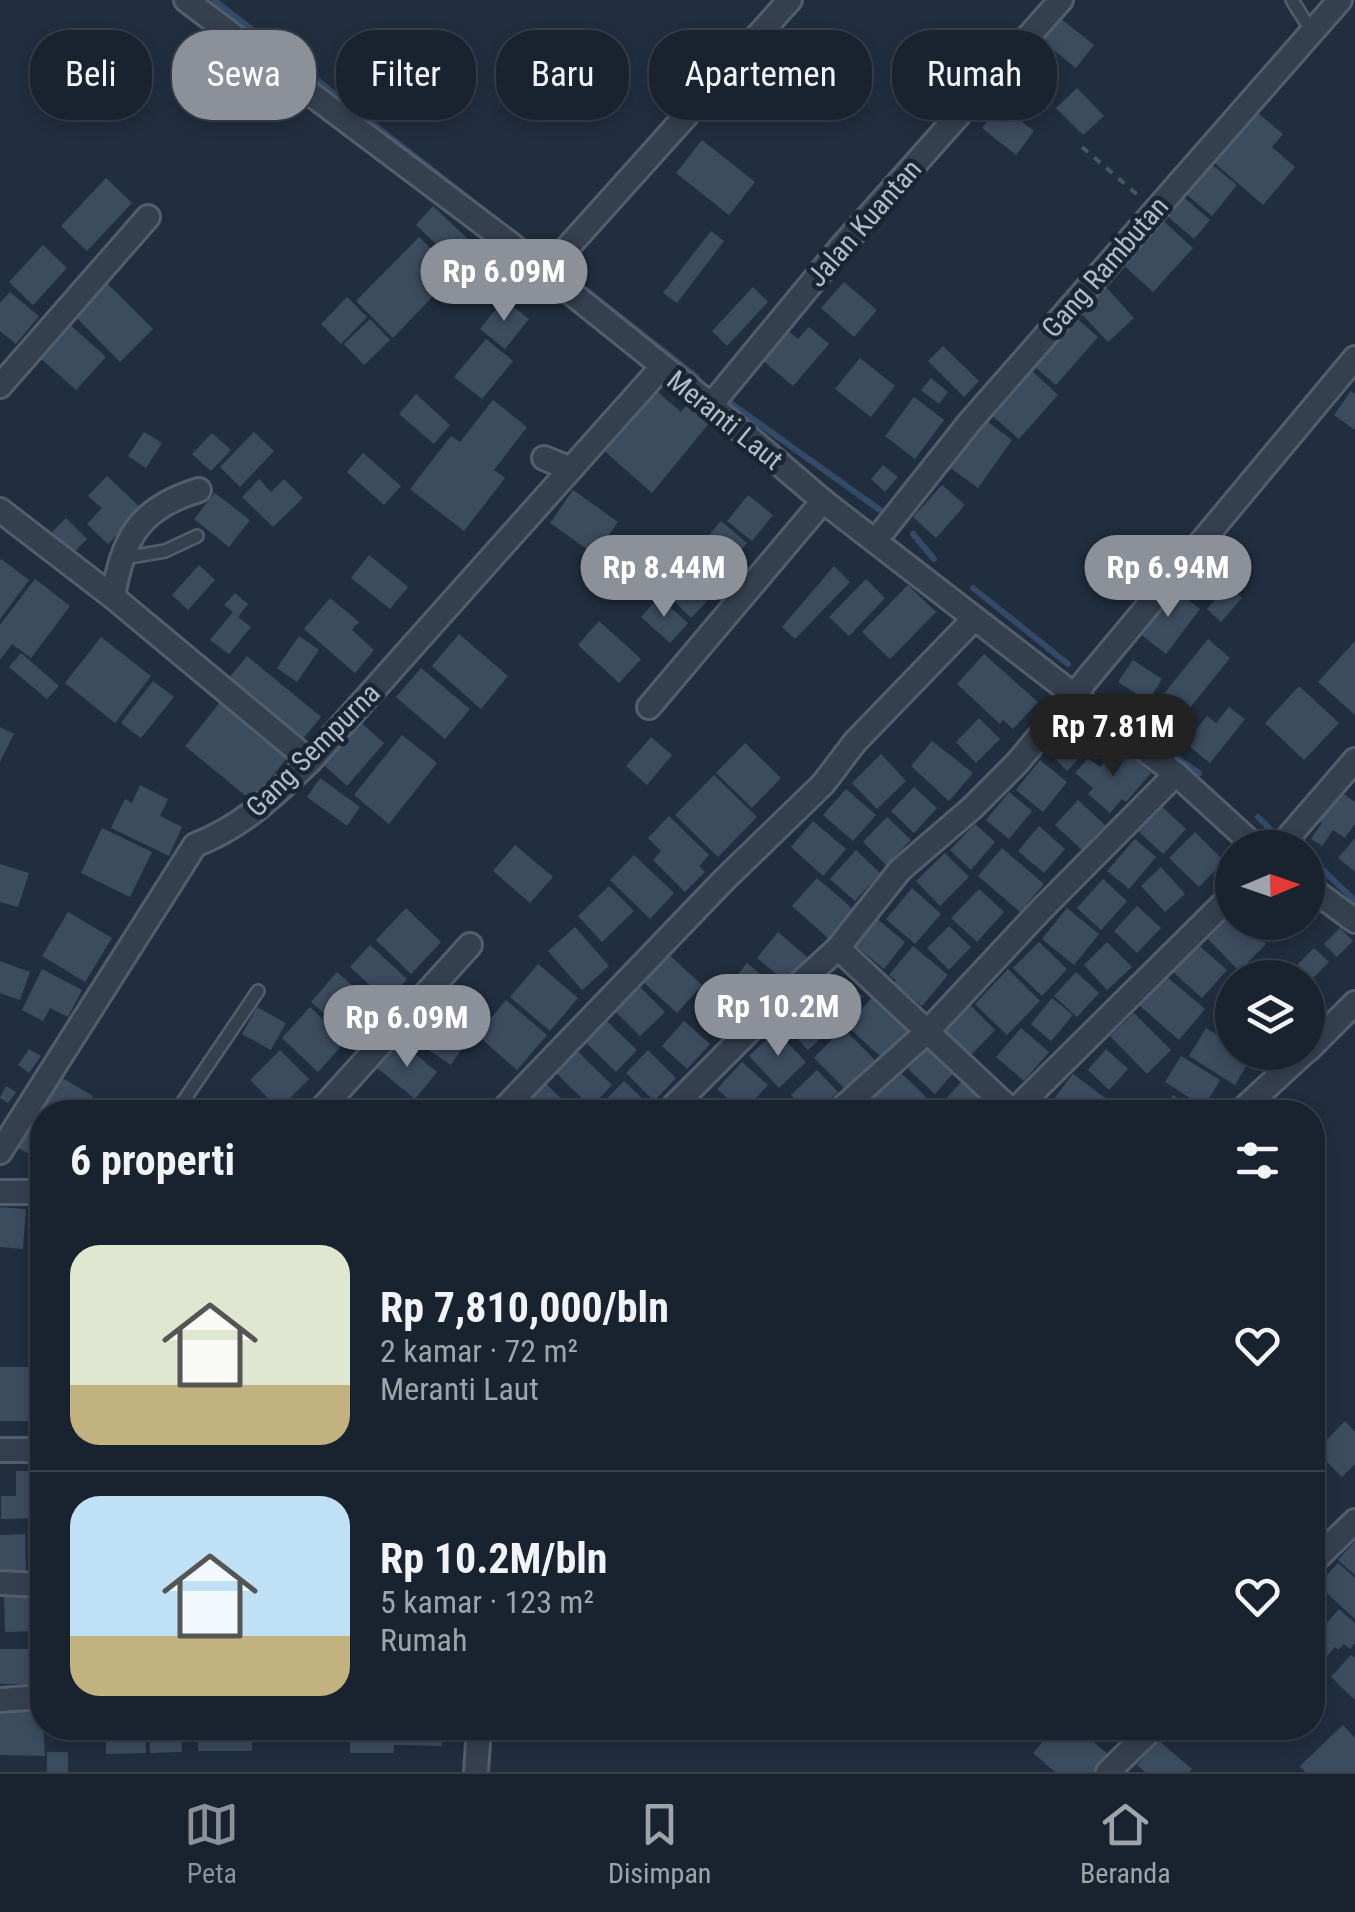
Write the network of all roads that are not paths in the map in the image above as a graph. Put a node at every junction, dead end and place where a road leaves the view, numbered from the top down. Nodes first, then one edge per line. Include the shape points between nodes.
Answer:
1 (186, 0) edge
2 (790, 0) edge
3 (1060, 0) edge
4 (1292, 0) edge
5 (1340, 0) edge
6 (1312, 32) junction
7 (148, 217) dead end
8 (560, 256) dead end
9 (1355, 358) edge
10 (662, 368) junction
11 (0, 386) edge
12 (711, 404) junction
13 (544, 458) dead end
14 (571, 470) junction
15 (199, 490) dead end
16 (824, 502) junction
17 (0, 510) edge
18 (197, 536) dead end
19 (876, 540) junction
20 (120, 558) junction
21 (113, 597) junction
22 (973, 620) junction
23 (1074, 696) junction
24 (649, 707) dead end
25 (1355, 760) edge
26 (310, 761) junction
27 (1176, 774) junction
28 (1237, 830) edge
29 (1295, 830) edge
30 (1325, 898) edge
31 (1215, 912) edge
32 (1355, 920) edge
33 (470, 944) dead end
34 (838, 948) junction
35 (258, 991) dead end
36 (1355, 1003) edge
37 (928, 1032) junction
38 (1325, 1033) edge
39 (1286, 1070) edge
40 (33, 1100) edge
41 (184, 1100) edge
42 (330, 1100) edge
43 (513, 1100) edge
44 (680, 1100) edge
45 (852, 1100) edge
46 (999, 1100) edge
47 (1024, 1100) edge
48 (1253, 1100) edge
49 (30, 1105) edge
50 (0, 1152) edge
51 (0, 1192) edge
52 (30, 1192) edge
53 (0, 1450) edge
54 (30, 1450) edge
55 (1355, 1522) edge
56 (1325, 1551) edge
57 (0, 1583) edge
58 (30, 1584) edge
59 (30, 1699) edge
60 (0, 1700) edge
61 (478, 1740) edge
62 (1141, 1740) edge
63 (476, 1772) edge
64 (1108, 1772) edge

1 - 10 street, Meranti Laut via 509,243
2 - 8 street
3 - 12 street, Jalan Kuantan
4 - 6 lane
5 - 6 street, Gang Rambutan
6 - 19 street, Gang Rambutan via 969,423
7 - 11 street
9 - 23 street
10 - 12 street, Meranti Laut
10 - 14 street, Gang Sempurna
12 - 16 street, Meranti Laut
13 - 14 street
14 - 26 street, Gang Sempurna
15 - 20 street via 156,508 136,527
16 - 19 street, Meranti Laut
16 - 24 street
17 - 21 street
18 - 20 lane via 150,556
19 - 22 street, Meranti Laut
20 - 21 street
21 - 26 street
22 - 23 street, Meranti Laut
22 - 43 street via 823,784
23 - 27 street, Meranti Laut
23 - 34 street via 972,808 900,870
25 - 29 street
26 - 40 street, Gang Sempurna via 228,833 195,845
27 - 28 street, Meranti Laut
27 - 37 street
30 - 32 street
31 - 47 street
33 - 42 street
34 - 37 street
34 - 44 street
35 - 41 lane
36 - 38 street
37 - 45 street
37 - 46 street
39 - 48 street
49 - 50 street, Gang Sempurna
51 - 52 street
53 - 54 street
55 - 56 street
57 - 58 street
59 - 60 street
61 - 63 street
62 - 64 street

